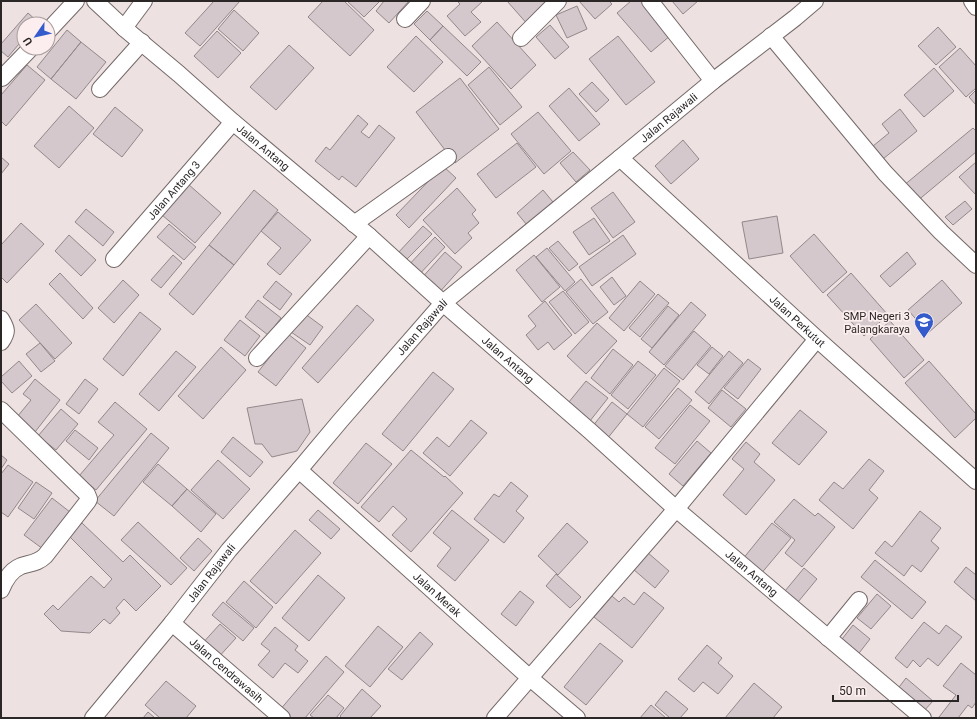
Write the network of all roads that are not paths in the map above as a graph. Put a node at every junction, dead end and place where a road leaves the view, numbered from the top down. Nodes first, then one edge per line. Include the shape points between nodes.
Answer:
1 (76, 1) edge
2 (95, 1) edge
3 (144, 1) edge
4 (422, 1) edge
5 (558, 1) edge
6 (650, 1) edge
7 (815, 1) edge
8 (972, 1) edge
9 (976, 7) edge
10 (405, 19) dead end
11 (56, 22) edge
12 (124, 28) junction
13 (771, 36) junction
14 (521, 38) dead end
15 (142, 42) junction
16 (23, 56) edge
17 (2, 78) dead end
18 (713, 81) junction
19 (100, 89) dead end
20 (233, 122) junction
21 (448, 157) dead end
22 (620, 158) junction
23 (354, 224) junction
24 (369, 236) junction
25 (114, 259) dead end
26 (976, 264) edge
27 (443, 303) junction
28 (1, 319) edge
29 (817, 339) junction
30 (1, 342) edge
31 (257, 358) dead end
32 (1, 410) edge
33 (299, 470) junction
34 (976, 481) edge
35 (676, 509) junction
36 (6, 570) edge
37 (1, 590) edge
38 (859, 600) dead end
39 (172, 623) junction
40 (828, 638) junction
41 (530, 678) junction
42 (93, 718) edge
43 (282, 718) edge
44 (495, 718) edge
45 (577, 718) edge
46 (922, 718) edge

1 - 11 street
2 - 12 street, Jalan Antang
3 - 12 street
4 - 10 street
5 - 14 street
6 - 18 street
7 - 13 street, Jalan Rajawali
8 - 9 street
12 - 15 street, Jalan Antang
13 - 18 street, Jalan Rajawali
13 - 26 street via 885,173 941,232
15 - 19 street
15 - 20 street, Jalan Antang
16 - 17 street
18 - 22 street, Jalan Rajawali
20 - 23 street, Jalan Antang
20 - 25 street, Jalan Antang 3
21 - 23 street
22 - 27 street, Jalan Rajawali
22 - 29 street, Jalan Perkutut
23 - 24 street, Jalan Antang
24 - 27 street, Jalan Antang
24 - 31 street
27 - 33 street, Jalan Rajawali
27 - 35 street, Jalan Antang
28 - 30 street via 7,331
29 - 34 street, Jalan Perkutut
29 - 35 street
32 - 36 street via 89,498 43,558 16,569
33 - 39 street, Jalan Rajawali via 229,550
33 - 41 street, Jalan Merak
35 - 40 street, Jalan Antang
35 - 41 street
36 - 37 street via 6,579
38 - 40 street
39 - 42 street, Jalan Rajawali
39 - 43 street, Jalan Cendrawasih
40 - 46 street, Jalan Antang
41 - 44 street
41 - 45 street, Jalan Merak

